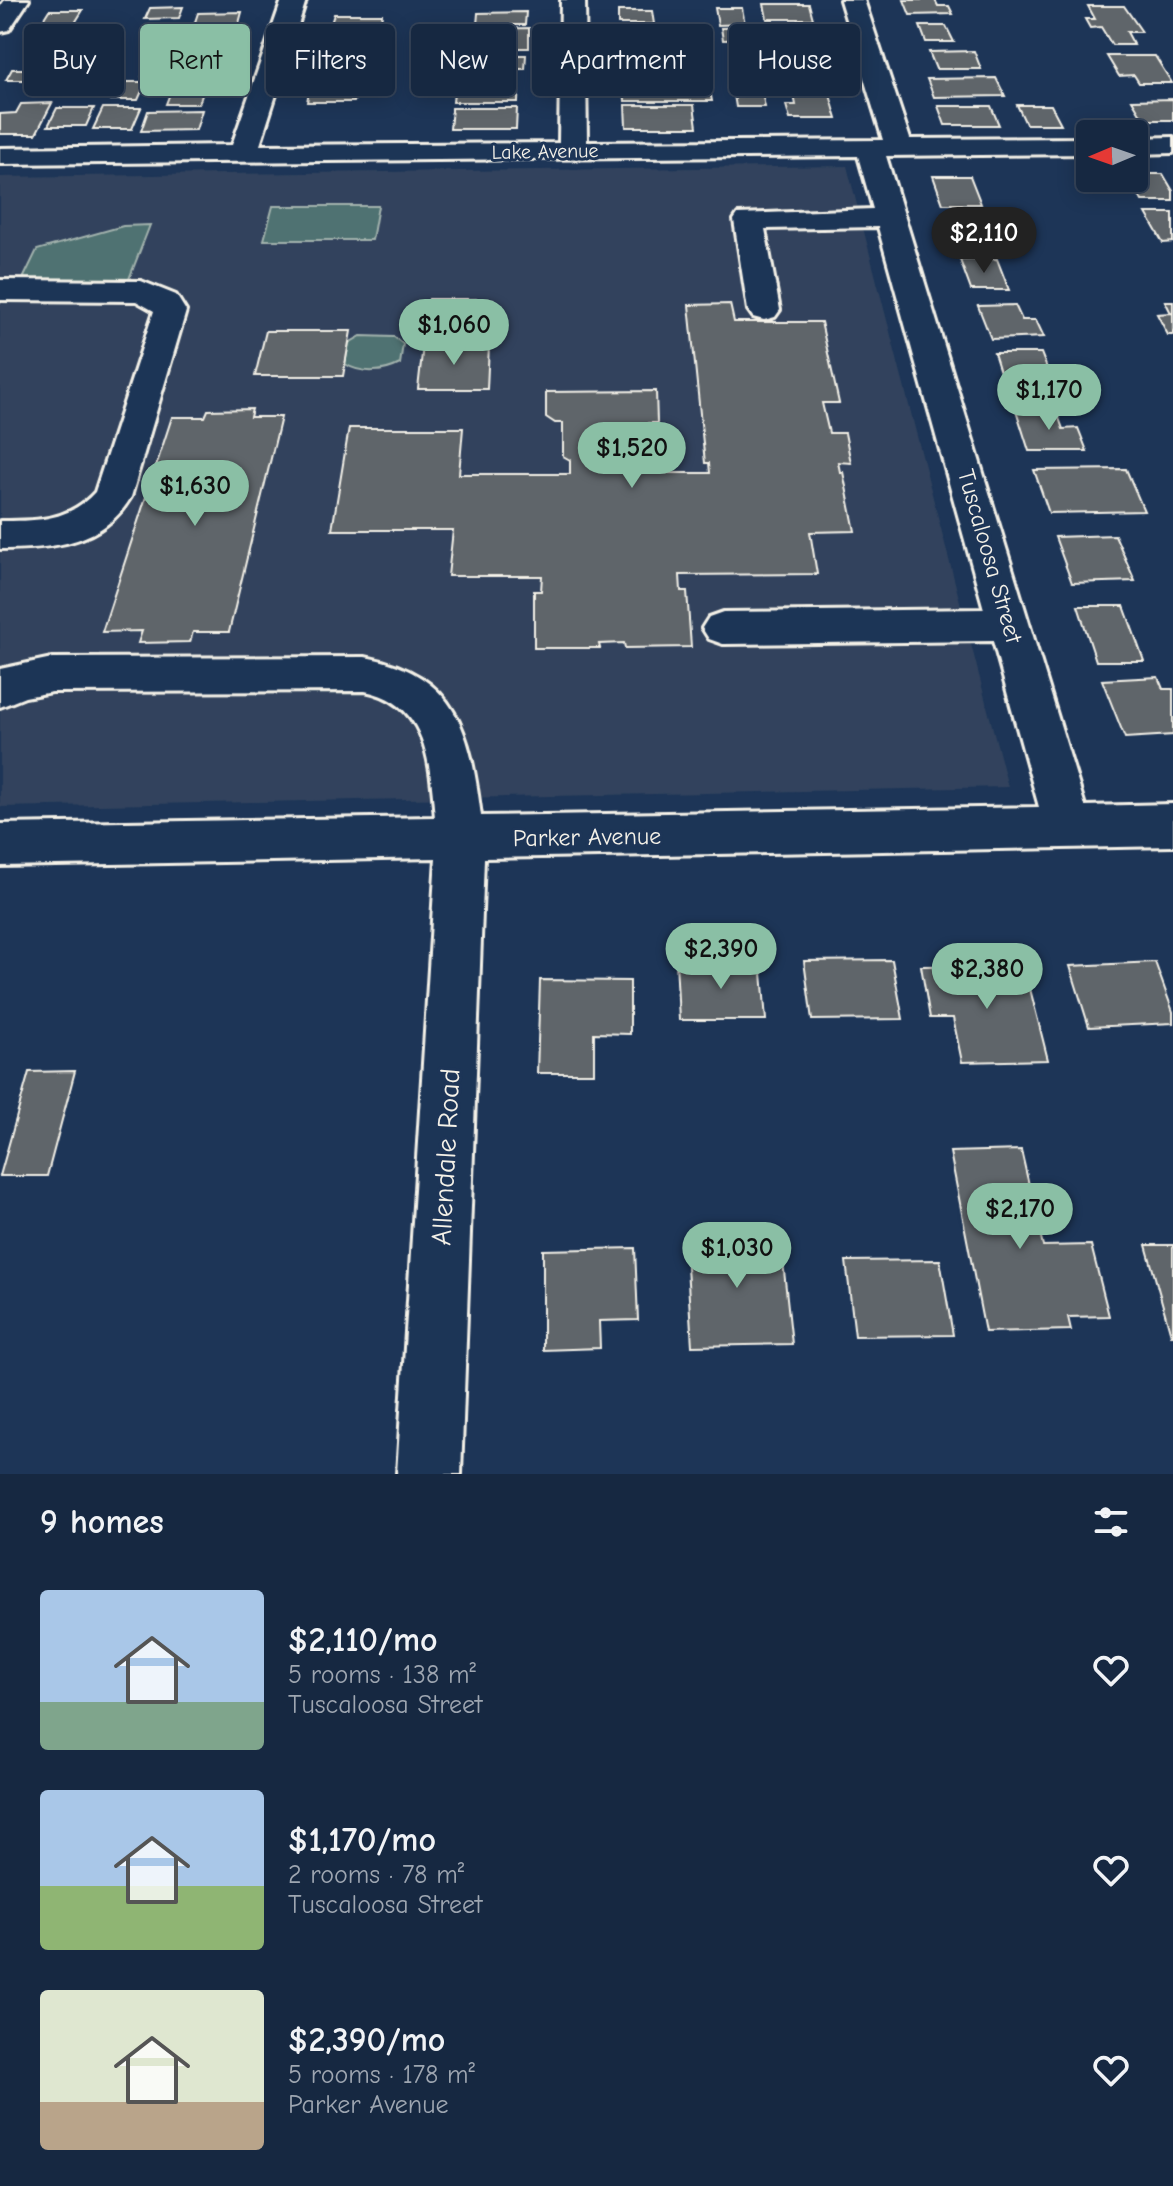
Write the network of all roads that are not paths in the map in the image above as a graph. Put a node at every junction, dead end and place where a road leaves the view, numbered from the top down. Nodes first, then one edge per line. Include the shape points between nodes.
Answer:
1 (17, 0) edge
2 (294, 0) edge
3 (573, 0) edge
4 (852, 0) edge
5 (0, 25) edge
6 (1173, 145) edge
7 (1076, 146) edge
8 (1148, 146) edge
9 (885, 148) junction
10 (573, 151) junction
11 (243, 154) junction
12 (0, 156) edge
13 (891, 218) junction
14 (0, 290) edge
15 (764, 310) dead end
16 (0, 535) edge
17 (1010, 625) junction
18 (723, 628) dead end
19 (0, 690) edge
20 (1173, 825) edge
21 (1068, 827) junction
22 (461, 839) junction
23 (0, 845) edge
24 (429, 1474) edge

1 - 5 street
2 - 11 street
3 - 10 street
4 - 9 street, Tuscaloosa Street
6 - 8 street
7 - 9 street, Lake Avenue
9 - 10 street, Lake Avenue
9 - 13 street, Tuscaloosa Street
10 - 11 street, Lake Avenue
11 - 12 street, Lake Avenue
13 - 15 street via 749,220
13 - 17 street, Tuscaloosa Street
14 - 16 street via 141,291 165,302 170,311 112,497 103,510 52,535
17 - 18 street
17 - 21 street, Tuscaloosa Street
19 - 22 street, Allendale Road via 16,681 52,675 365,674 395,681 421,697 438,720
20 - 21 street, Parker Avenue
21 - 22 street, Parker Avenue
22 - 23 street, Parker Avenue
22 - 24 street, Allendale Road

